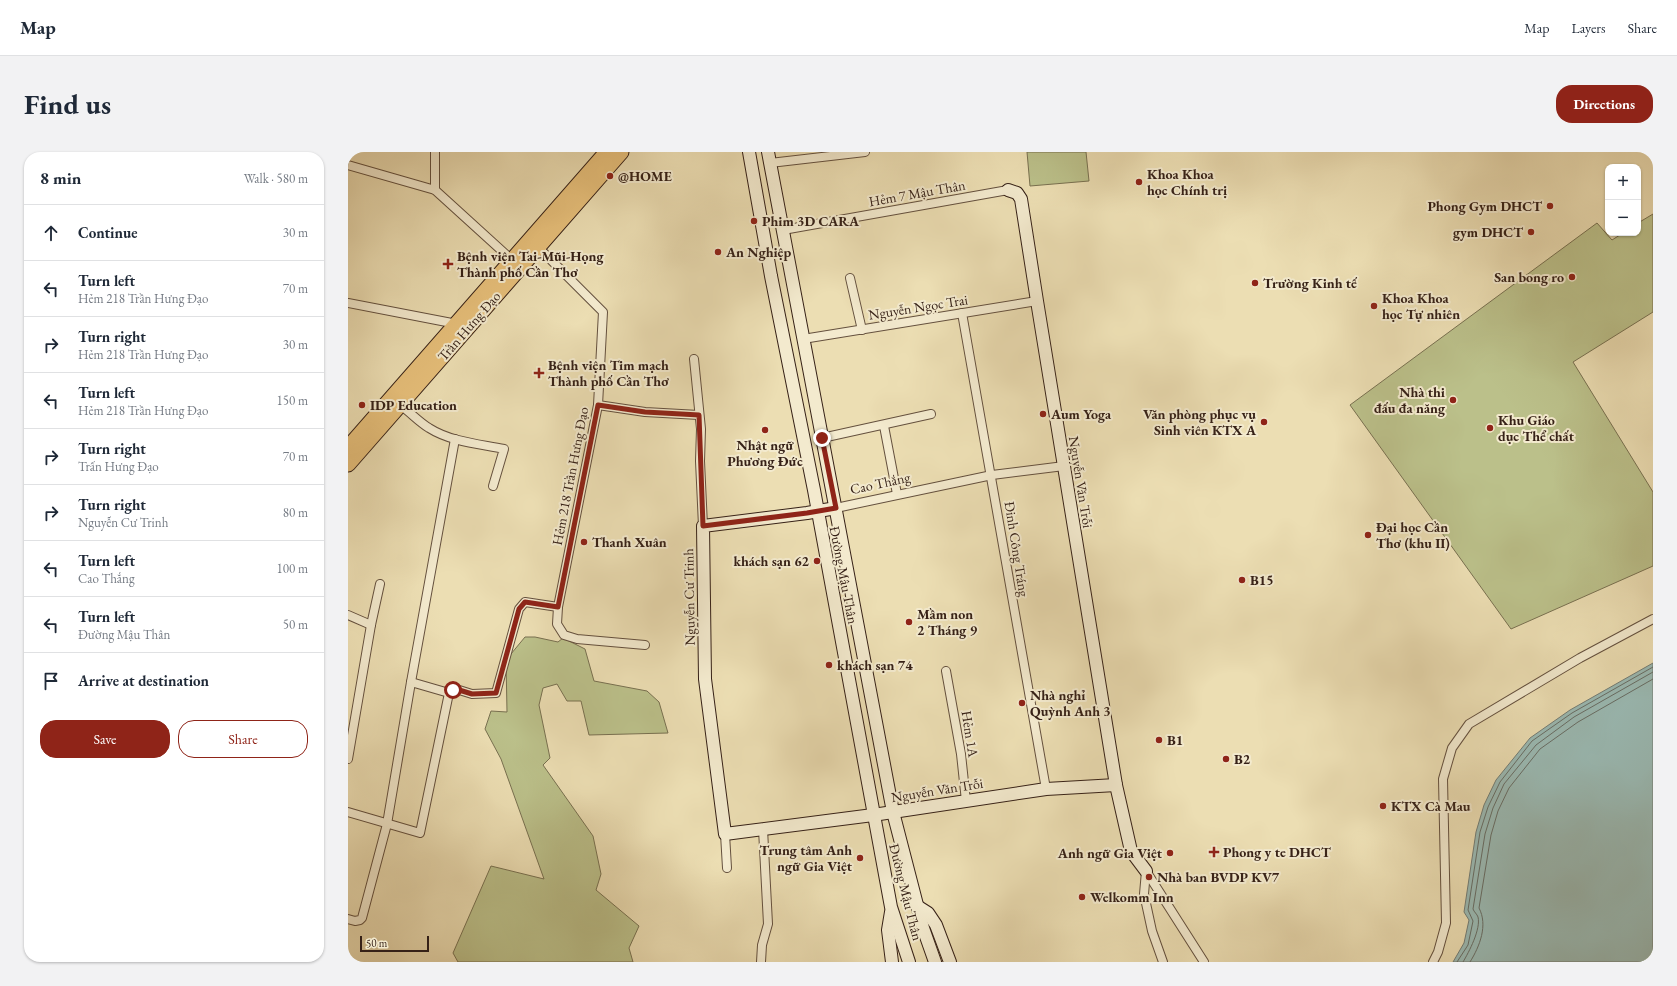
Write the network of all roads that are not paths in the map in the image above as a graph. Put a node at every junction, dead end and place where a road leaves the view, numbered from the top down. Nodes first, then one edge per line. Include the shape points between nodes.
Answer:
1 (435, 152) edge
2 (607, 152) edge
3 (621, 152) edge
4 (749, 152) edge
5 (865, 152) edge
6 (769, 158) edge
7 (348, 165) edge
8 (435, 190) junction
9 (1008, 190) joint
10 (783, 230) junction
11 (538, 247) junction
12 (512, 260) junction
13 (791, 273) junction
14 (770, 276) junction
15 (850, 278) dead end
16 (1036, 301) junction
17 (348, 303) edge
18 (962, 313) junction
19 (456, 324) junction
20 (862, 330) junction
21 (803, 339) junction
22 (694, 359) dead end
23 (400, 404) junction
24 (598, 405) junction
25 (931, 414) dead end
26 (699, 415) junction
27 (884, 426) junction
28 (822, 438) junction
29 (455, 439) junction
30 (348, 448) edge
31 (348, 464) edge
32 (1064, 466) junction
33 (992, 475) junction
34 (493, 486) dead end
35 (897, 494) junction
36 (836, 508) junction
37 (816, 511) junction
38 (703, 526) junction
39 (380, 584) dead end
40 (558, 607) junction
41 (348, 616) edge
42 (1653, 619) edge
43 (371, 624) junction
44 (645, 645) dead end
45 (946, 671) dead end
46 (411, 682) junction
47 (449, 693) junction
48 (348, 759) edge
49 (1116, 785) junction
50 (1046, 788) junction
51 (966, 801) junction
52 (348, 812) edge
53 (893, 812) junction
54 (873, 815) junction
55 (387, 824) junction
56 (763, 829) junction
57 (725, 834) junction
58 (727, 868) dead end
59 (1146, 871) junction
60 (917, 906) junction
61 (891, 907) junction
62 (348, 919) edge
63 (908, 958) edge
64 (761, 962) edge
65 (892, 962) edge
66 (935, 962) edge
67 (950, 962) edge
68 (1162, 962) edge
69 (1204, 962) edge
70 (1433, 962) edge

1 - 8 street
2 - 12 highway, Trần Hưng Đạo
3 - 11 highway, Trần Hưng Đạo
4 - 14 street, Đường Mậu Thân
5 - 6 street
6 - 10 street, Đường Mậu Thân
7 - 8 street
8 - 12 street
9 - 10 street, Hẻm 7 Mậu Thân
9 - 16 street, Nguyễn Văn Trỗi via 1017,193 1021,199
10 - 13 street, Đường Mậu Thân
11 - 23 highway, Trần Hưng Đạo
11 - 24 street, Hẻm 218 Trần Hưng Đạo via 603,312
12 - 19 highway, Trần Hưng Đạo
13 - 14 street
13 - 21 street, Đường Mậu Thân
14 - 37 street, Đường Mậu Thân via 814,490
15 - 20 street
16 - 18 street, Nguyễn Ngọc Trai
16 - 32 street, Nguyễn Văn Trỗi
17 - 19 street
18 - 20 street, Nguyễn Ngọc Trai
18 - 33 street, Đinh Công Tráng
19 - 30 highway, Trần Hưng Đạo
20 - 21 street, Nguyễn Ngọc Trai
21 - 28 street, Đường Mậu Thân
22 - 26 street, Nguyễn Cư Trinh
23 - 29 street via 430,429
23 - 31 highway, Trần Hưng Đạo
24 - 26 street via 645,412
24 - 40 street, Hẻm 218 Trần Hưng Đạo
25 - 27 street
26 - 38 street, Nguyễn Cư Trinh
27 - 28 street
27 - 35 street
28 - 36 street, Đường Mậu Thân
29 - 34 street via 504,449
29 - 46 street
32 - 33 street, Cao Thắng
32 - 49 street, Nguyễn Văn Trỗi
33 - 35 street, Cao Thắng
33 - 50 street, Đinh Công Tráng
35 - 36 street, Cao Thắng
36 - 37 street, Cao Thắng
36 - 53 street, Đường Mậu Thân
37 - 38 street, Cao Thắng
37 - 54 street, Đường Mậu Thân
38 - 57 street, Nguyễn Cư Trinh via 706,678
39 - 43 street
40 - 44 street, Hẻm 218 Trần Hưng Đạo via 557,624 564,635 577,639
40 - 47 street via 532,602 522,604 496,693 472,694 456,689
41 - 43 street
42 - 70 street via 1580,658 1470,724 1452,748 1443,779 1446,923
43 - 48 street
45 - 51 street, Hẻm 1A via 961,754
46 - 47 street
46 - 55 street
47 - 55 street via 420,833
49 - 50 street, Nguyễn Văn Trỗi
49 - 59 street, Nguyễn Văn Trỗi via 1131,851
50 - 51 street, Nguyễn Văn Trỗi
51 - 53 street, Nguyễn Văn Trỗi
52 - 55 street
53 - 54 street, Nguyễn Văn Trỗi
53 - 60 street, Đường Mậu Thân
54 - 56 street, Nguyễn Văn Trỗi
54 - 61 street, Đường Mậu Thân
55 - 62 street via 362,918 355,921
56 - 57 street
56 - 64 street via 768,924 762,945
57 - 58 street, Nguyễn Cư Trinh
59 - 68 street via 1144,894
59 - 69 street, Nguyễn Văn Trỗi
60 - 66 street, Đường Mậu Thân
60 - 67 street via 928,913 936,925
61 - 63 street, Đường Mậu Thân
61 - 65 street via 888,930

